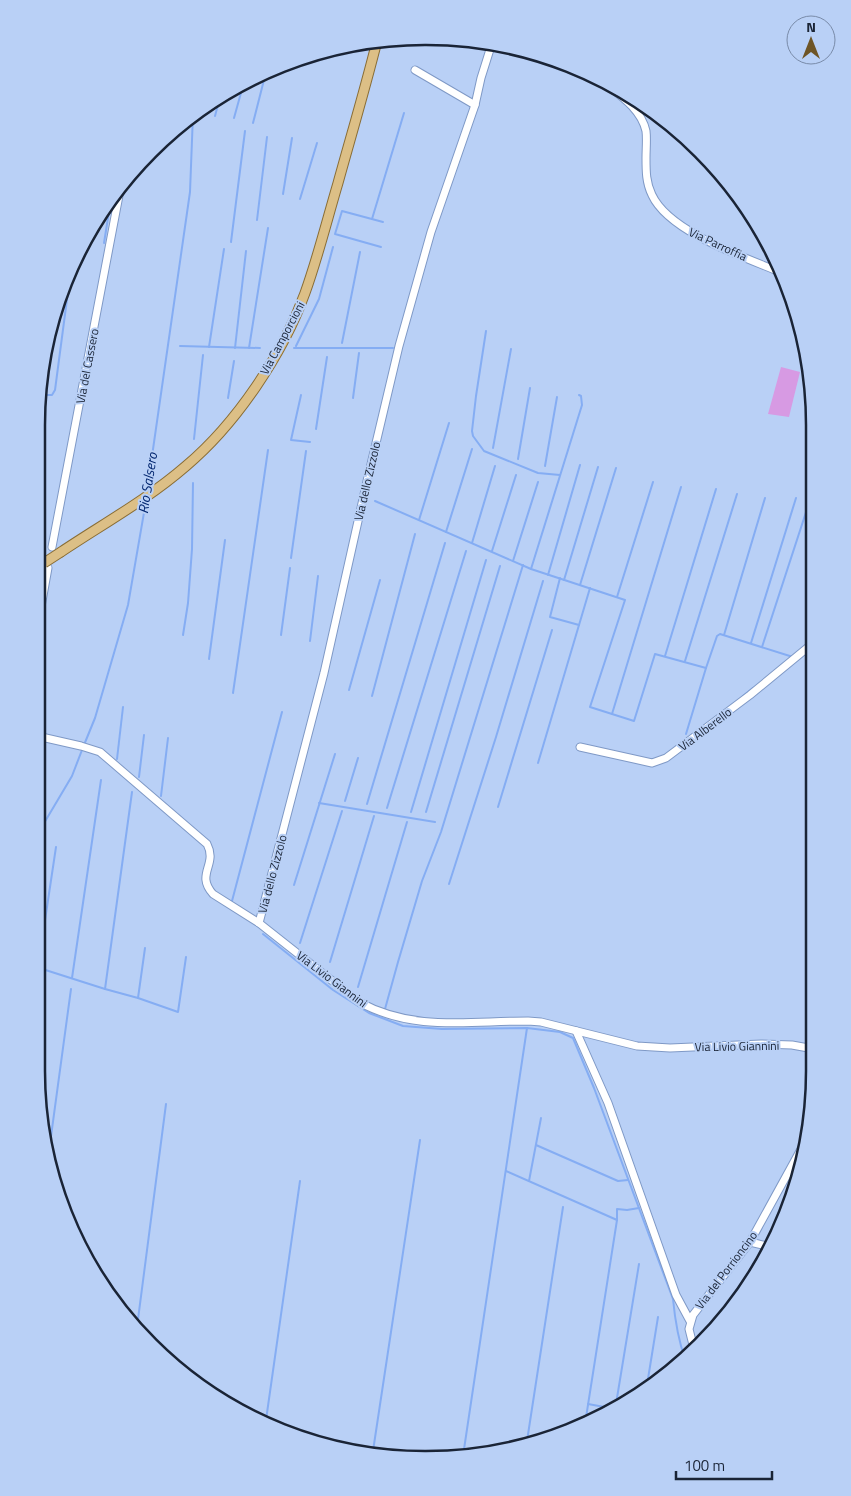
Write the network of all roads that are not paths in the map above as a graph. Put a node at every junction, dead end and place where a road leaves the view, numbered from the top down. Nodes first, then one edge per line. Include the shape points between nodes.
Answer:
1 (375, 48) edge
2 (490, 50) edge
3 (415, 70) dead end
4 (629, 104) edge
5 (475, 105) junction
6 (119, 201) edge
7 (772, 269) edge
8 (52, 547) dead end
9 (45, 564) edge
10 (806, 649) edge
11 (45, 738) edge
12 (580, 747) dead end
13 (259, 923) junction
14 (576, 1031) junction
15 (806, 1048) edge
16 (795, 1160) edge
17 (750, 1242) junction
18 (764, 1245) edge
19 (690, 1321) junction
20 (692, 1342) edge

1 - 9 main road, Via Camporcioni, bridge via 305,294 259,382 222,430 187,465 162,486
2 - 5 street, Via dello Zizzolo
3 - 5 street
4 - 7 street, Via Parroffia via 643,121 646,174 659,207 677,224 702,238
5 - 13 street, Via dello Zizzolo via 431,232 399,346 324,673
6 - 8 street, Via del Cassero
10 - 12 street, Via Alberello via 666,758 652,763
11 - 13 street, Via Livio Giannini via 92,749 106,756 207,844 211,854 205,880 212,894
13 - 14 street, Via Livio Giannini via 359,1002 387,1015 436,1023 540,1022
14 - 15 street, Via Livio Giannini via 637,1046 670,1048 761,1044
14 - 19 street via 608,1103 676,1295
16 - 17 street, Via del Porrioncino
17 - 18 street
17 - 19 street, Via del Porrioncino
19 - 20 street, Via del Porrioncino

